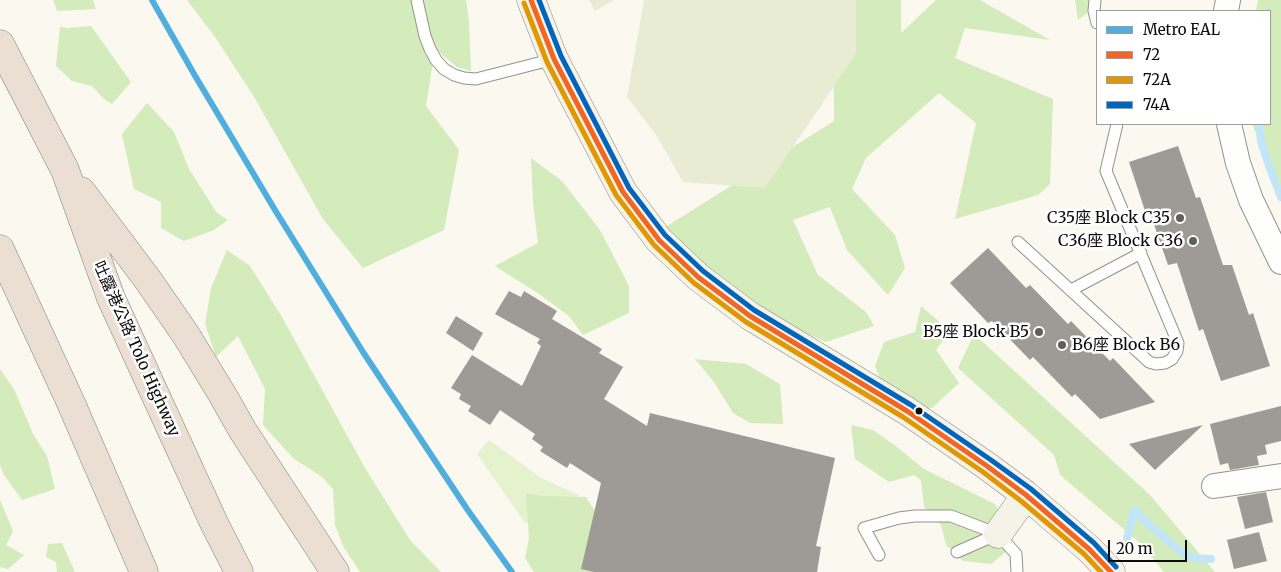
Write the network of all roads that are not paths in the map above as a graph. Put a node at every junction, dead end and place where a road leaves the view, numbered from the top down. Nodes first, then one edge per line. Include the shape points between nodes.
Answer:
1 (417, 0) edge
2 (531, 0) edge
3 (1095, 0) edge
4 (1096, 19) edge
5 (0, 44) edge
6 (554, 59) junction
7 (1117, 125) edge
8 (1229, 125) edge
9 (65, 170) junction
10 (1018, 242) dead end
11 (0, 249) edge
12 (1141, 253) junction
13 (1281, 262) edge
14 (1070, 290) junction
15 (1281, 476) edge
16 (1214, 486) dead end
17 (1026, 495) junction
18 (998, 534) junction
19 (957, 552) dead end
20 (880, 555) dead end
21 (144, 572) edge
22 (239, 572) edge
23 (335, 572) edge
24 (1017, 572) edge
25 (1111, 572) edge

1 - 6 lane via 430,49 444,69 454,75 476,79
2 - 6 main road
3 - 4 lane
5 - 9 highway, 吐露港公路 Tolo Highway
6 - 17 main road via 623,192 659,240 698,277 750,316 907,411
7 - 12 lane via 1106,171
8 - 13 street via 1251,200
9 - 22 highway, 吐露港公路 Tolo Highway via 111,298
9 - 23 highway via 186,335 243,431
10 - 14 lane
11 - 21 highway
12 - 14 lane
12 - 14 lane via 1178,343 1177,352 1165,363 1149,362
15 - 16 street
17 - 18 main road
17 - 25 main road
18 - 19 lane
18 - 20 lane via 951,516 899,518 864,528
18 - 24 lane via 1016,554

